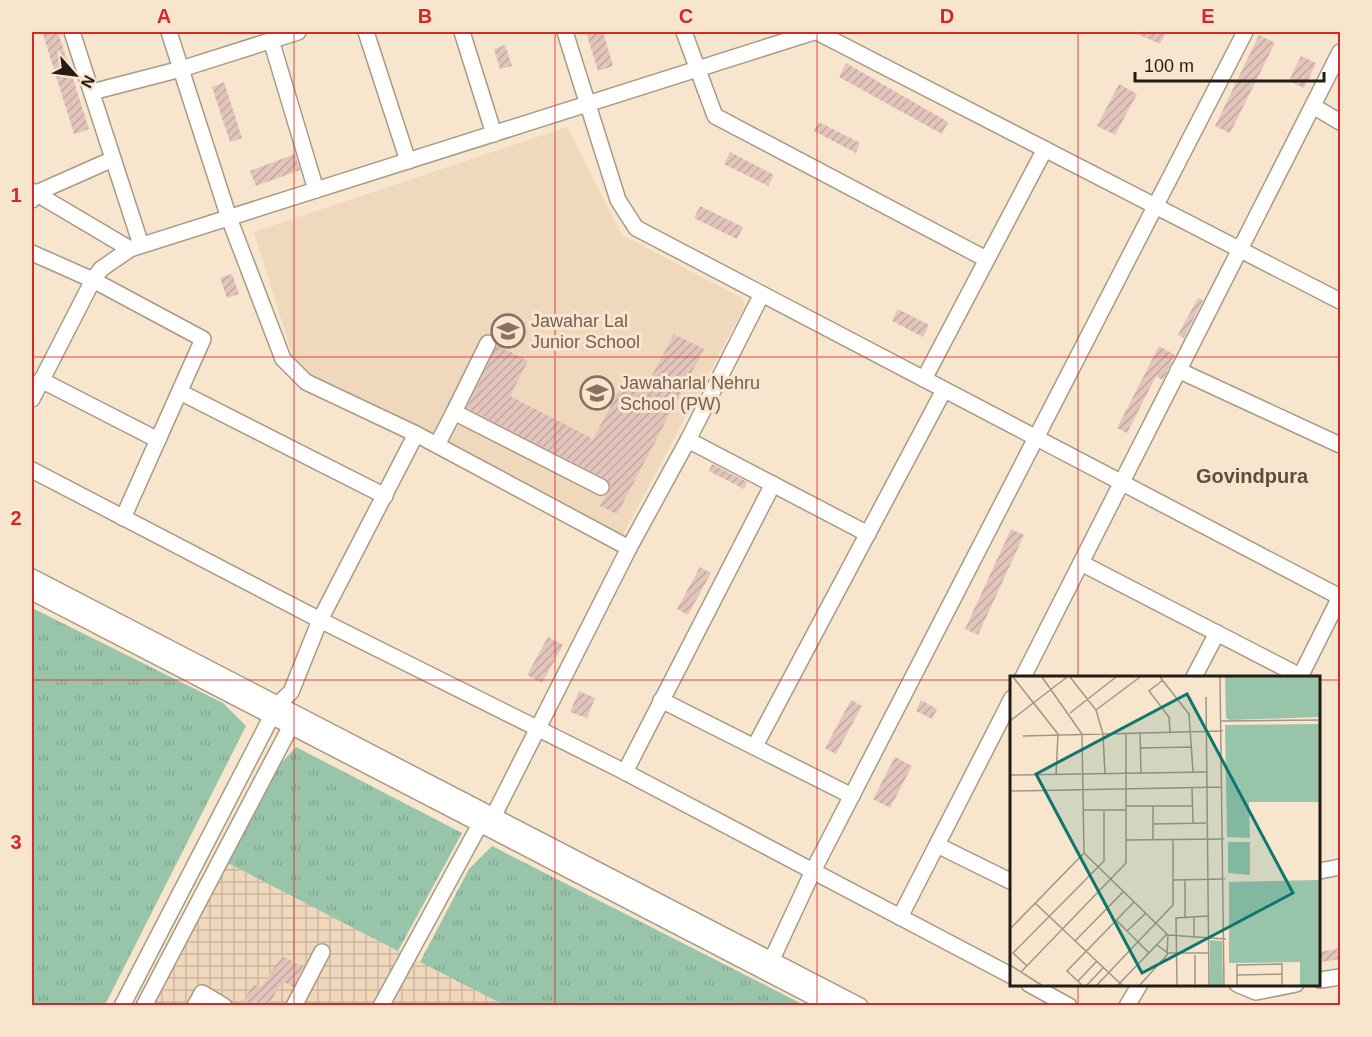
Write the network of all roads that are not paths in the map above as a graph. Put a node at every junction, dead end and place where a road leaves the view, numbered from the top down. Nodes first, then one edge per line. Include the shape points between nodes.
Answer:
1 (72, 32) edge
2 (169, 32) edge
3 (298, 32) edge
4 (366, 32) edge
5 (462, 32) edge
6 (565, 32) edge
7 (684, 32) edge
8 (816, 32) edge
9 (1245, 32) edge
10 (271, 40) junction
11 (1341, 52) edge
12 (181, 69) junction
13 (696, 70) junction
14 (92, 92) junction
15 (588, 104) junction
16 (1313, 106) junction
17 (1341, 122) edge
18 (494, 134) junction
19 (1045, 149) junction
20 (113, 159) junction
21 (408, 161) junction
22 (316, 190) junction
23 (32, 195) edge
24 (1156, 206) junction
25 (228, 218) junction
26 (136, 247) junction
27 (1240, 249) junction
28 (32, 253) edge
29 (986, 259) junction
30 (93, 280) junction
31 (762, 294) junction
32 (1341, 301) edge
33 (488, 343) dead end
34 (1178, 370) junction
35 (924, 379) junction
36 (41, 380) junction
37 (944, 390) junction
38 (180, 392) junction
39 (32, 399) edge
40 (454, 412) junction
41 (416, 434) junction
42 (1038, 439) junction
43 (158, 440) junction
44 (688, 440) junction
45 (437, 445) junction
46 (1341, 445) edge
47 (32, 470) edge
48 (1121, 483) junction
49 (773, 484) junction
50 (601, 487) dead end
51 (385, 495) junction
52 (123, 518) junction
53 (868, 534) junction
54 (629, 548) junction
55 (1081, 562) junction
56 (32, 577) edge
57 (32, 592) edge
58 (1340, 597) edge
59 (320, 620) junction
60 (1217, 633) junction
61 (1024, 676) edge
62 (1195, 676) edge
63 (1300, 676) edge
64 (291, 692) junction
65 (661, 700) junction
66 (1010, 702) edge
67 (275, 711) junction
68 (298, 713) junction
69 (289, 726) junction
70 (538, 729) junction
71 (755, 746) junction
72 (625, 772) junction
73 (852, 796) junction
74 (487, 820) junction
75 (937, 845) junction
76 (1341, 867) edge
77 (813, 871) junction
78 (1321, 871) edge
79 (1010, 881) edge
80 (900, 917) junction
81 (322, 952) dead end
82 (769, 966) junction
83 (1010, 975) edge
84 (1341, 976) edge
85 (1321, 980) edge
86 (1033, 986) edge
87 (1139, 986) edge
88 (1242, 986) edge
89 (1286, 986) edge
90 (122, 1005) edge
91 (144, 1005) edge
92 (195, 1005) edge
93 (224, 1005) edge
94 (294, 1005) edge
95 (381, 1005) edge
96 (831, 1005) edge
97 (860, 1005) edge
98 (1069, 1005) edge
99 (1127, 1005) edge

1 - 14 street
2 - 12 street
3 - 10 street
4 - 21 street
5 - 18 street
6 - 15 street
7 - 13 street
8 - 13 street
8 - 19 street
9 - 24 street
10 - 12 street
10 - 22 street
11 - 16 street
12 - 14 street
12 - 25 street
13 - 15 street
13 - 29 street via 715,116
14 - 20 street
15 - 18 street
15 - 31 street via 618,200 636,228
16 - 17 street
16 - 27 street
18 - 21 street
19 - 24 street
19 - 29 street
20 - 23 street
20 - 26 street
21 - 22 street
22 - 25 street
23 - 26 street
24 - 27 street
24 - 42 street
25 - 26 street
25 - 41 street via 283,359 306,382
26 - 30 street via 101,269
27 - 32 street
27 - 34 street
28 - 30 street
29 - 35 street
30 - 36 street
30 - 38 street via 204,339
31 - 35 street
31 - 44 street
33 - 40 street
34 - 46 street
34 - 48 street
35 - 37 street
36 - 39 street
36 - 43 street
37 - 42 street
37 - 53 street
38 - 43 street
38 - 51 street
40 - 45 street
40 - 50 street
41 - 45 street
41 - 51 street
42 - 48 street
42 - 73 street
43 - 52 street
44 - 49 street
44 - 54 street
45 - 54 street
47 - 52 street
48 - 55 street
48 - 58 street
49 - 53 street
49 - 65 street
51 - 59 street
52 - 59 street
53 - 71 street
54 - 70 street
55 - 60 street
55 - 61 street
56 - 67 street
57 - 67 street
58 - 63 street
59 - 64 street
59 - 70 street
60 - 62 street
60 - 63 street
64 - 67 street
64 - 68 street
65 - 71 street
65 - 72 street
66 - 75 street
67 - 68 street
67 - 69 street
67 - 90 street
68 - 69 street
68 - 74 street
69 - 74 street
69 - 91 street
70 - 72 street
70 - 74 street
71 - 73 street
72 - 77 street
73 - 77 street
74 - 82 street
74 - 95 street
75 - 79 street
75 - 80 street
76 - 78 street
77 - 80 street
77 - 82 street
80 - 83 street
81 - 94 street
82 - 96 street
82 - 97 street
84 - 85 street
86 - 98 street
87 - 99 street
88 - 89 street via 1256,992
92 - 93 street via 202,993

